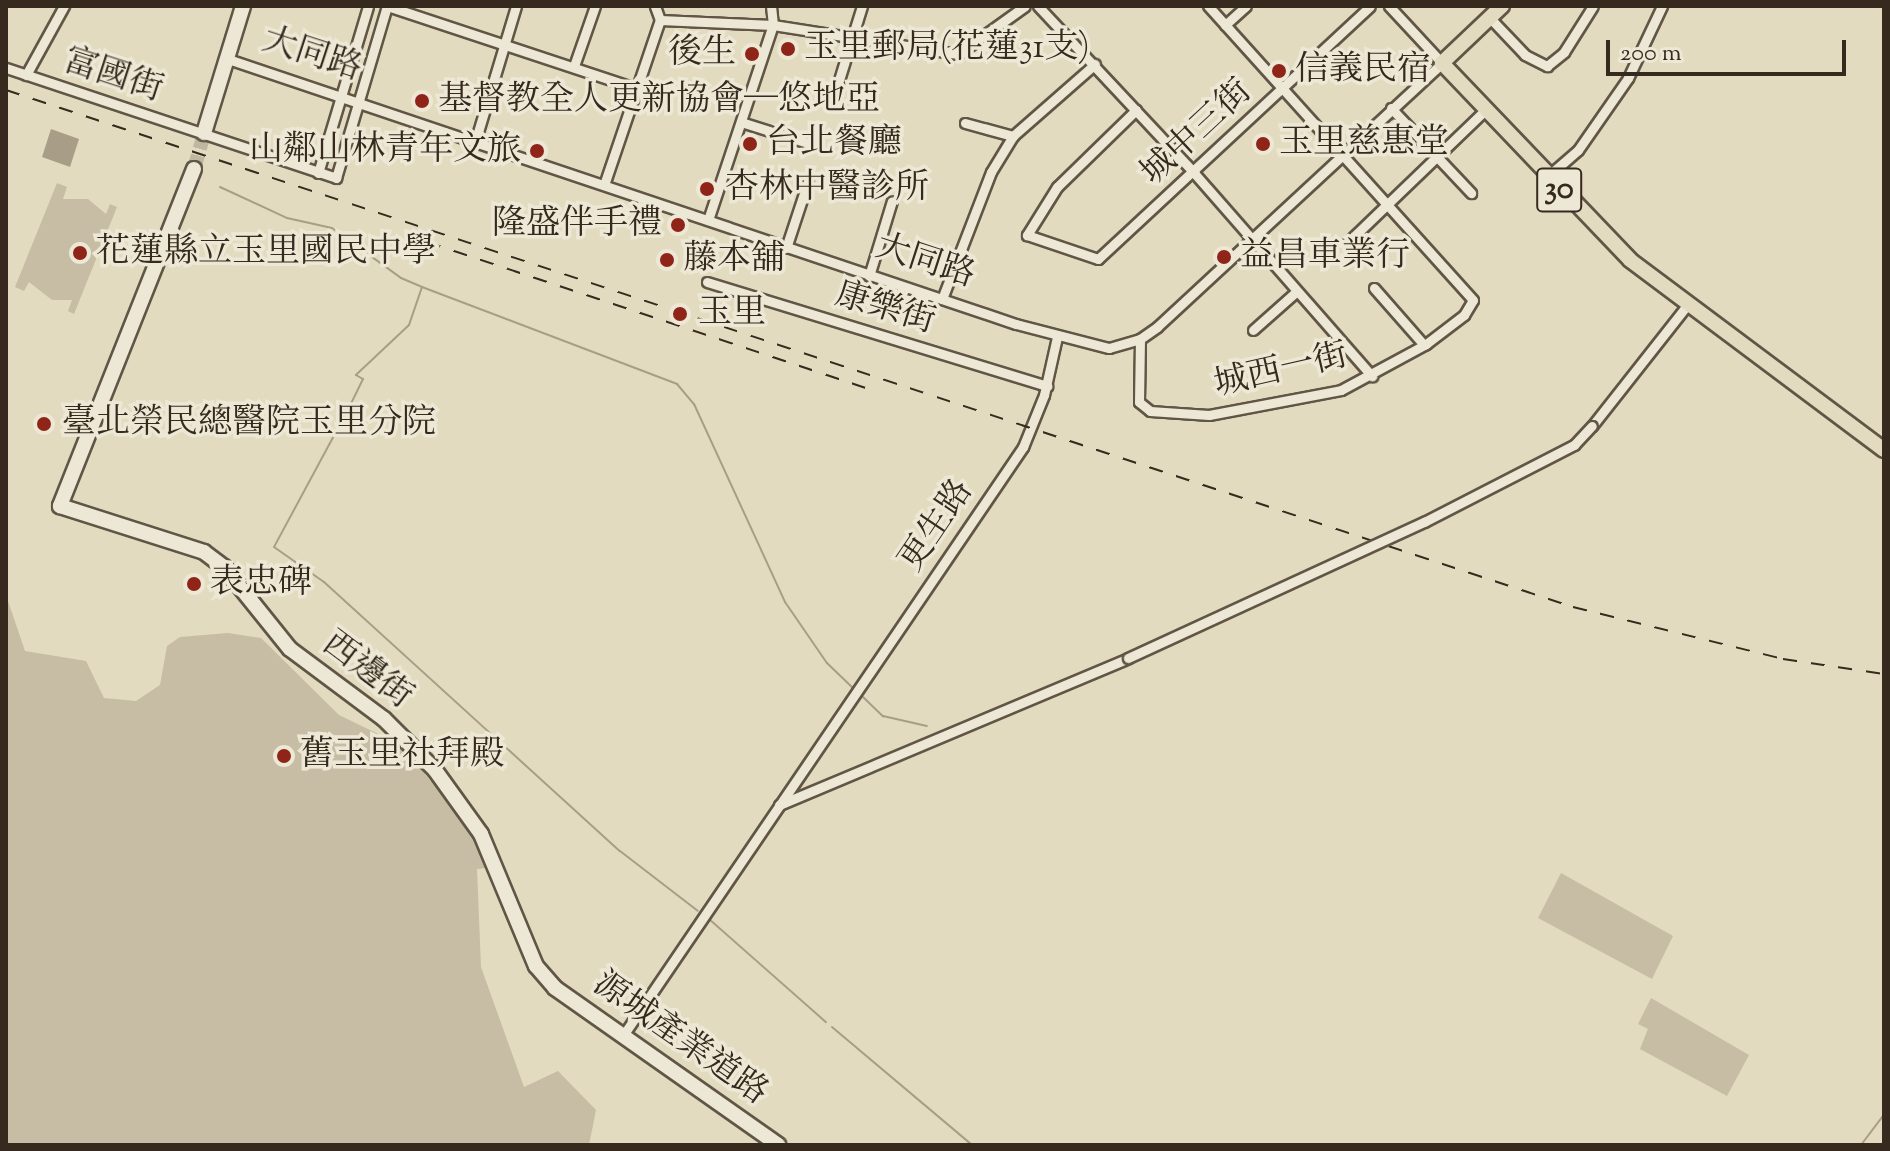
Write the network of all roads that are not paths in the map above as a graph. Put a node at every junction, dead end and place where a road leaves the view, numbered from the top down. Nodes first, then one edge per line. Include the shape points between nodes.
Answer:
1 (64, 6) edge
2 (243, 6) edge
3 (368, 6) edge
4 (387, 6) edge
5 (516, 6) edge
6 (595, 6) edge
7 (655, 6) edge
8 (771, 6) edge
9 (862, 6) edge
10 (1025, 6) edge
11 (1038, 6) edge
12 (1208, 6) edge
13 (1246, 6) edge
14 (1370, 6) edge
15 (1502, 6) edge
16 (1593, 6) edge
17 (1662, 6) edge
18 (1394, 8) edge
19 (1489, 17) junction
20 (660, 20) junction
21 (773, 25) junction
22 (1225, 25) junction
23 (854, 36) junction
24 (505, 44) junction
25 (228, 59) junction
26 (1442, 63) junction
27 (1095, 64) junction
28 (574, 66) junction
29 (6, 68) edge
30 (26, 75) junction
31 (1283, 88) junction
32 (638, 89) junction
33 (340, 95) junction
34 (834, 96) dead end
35 (358, 101) junction
36 (1391, 108) junction
37 (1136, 110) junction
38 (1484, 111) junction
39 (741, 122) junction
40 (965, 123) dead end
41 (204, 133) junction
42 (1013, 136) junction
43 (475, 142) junction
44 (817, 146) dead end
45 (1344, 153) junction
46 (1435, 155) junction
47 (194, 169) tunnel mouth
48 (318, 173) junction
49 (1195, 174) junction
50 (1547, 177) junction
51 (808, 181) dead end
52 (604, 185) junction
53 (1471, 193) dead end
54 (892, 201) dead end
55 (1389, 202) junction
56 (708, 220) junction
57 (1251, 240) junction
58 (1348, 242) dead end
59 (786, 248) junction
60 (869, 276) junction
61 (707, 282) dead end
62 (1374, 288) dead end
63 (1296, 292) junction
64 (942, 299) junction
65 (1688, 304) junction
66 (1253, 330) dead end
67 (1057, 337) junction
68 (1140, 339) junction
69 (1424, 345) junction
70 (1372, 376) junction
71 (1047, 386) junction
72 (1884, 450) edge
73 (779, 805) junction
74 (548, 981) joint
75 (624, 1034) junction
76 (778, 1145) edge

1 - 30 street
2 - 25 street
3 - 33 street
4 - 24 street
4 - 35 street
5 - 24 street
6 - 28 street
7 - 20 street
8 - 21 street
9 - 23 street
10 - 23 street via 958,54
11 - 27 street
12 - 22 street
13 - 22 street
14 - 31 street, 城中三街
15 - 19 main road
16 - 19 street via 1564,52 1547,66 1525,55
17 - 50 street via 1621,90 1578,150
18 - 26 street
19 - 26 main road
20 - 21 street
20 - 32 street
21 - 23 street
21 - 39 street
22 - 31 street
23 - 34 street
24 - 28 street
24 - 43 street
25 - 33 street, 大同路
25 - 41 street
26 - 36 street
26 - 38 main road, 30
27 - 37 street
27 - 42 street
28 - 32 street
29 - 30 street, 富國街
30 - 41 street, 富國街
31 - 45 street
31 - 49 street, 城中三街
32 - 52 street
33 - 35 street, 大同路
33 - 48 street
35 - 43 street, 大同路
35 - 48 street, 富國街 via 336,178
36 - 45 street
36 - 46 street
37 - 49 street
37 - 49 street, 城中三街 via 1081,160 1041,208 1027,235 1098,259
38 - 46 street
38 - 50 main road, 30
39 - 44 street
39 - 56 street
40 - 42 street
41 - 48 street, 富國街
42 - 64 street via 991,172
43 - 52 street, 大同路
45 - 55 street
45 - 57 street
46 - 53 street
46 - 55 street
47 - 74 street, 西邊街 via 60,506 213,558 290,649 414,746 481,834 536,966
49 - 57 street
50 - 65 main road, 30 via 1630,260
51 - 59 street
52 - 56 street, 大同路
54 - 60 street
55 - 58 street
55 - 69 street, 城西一街 via 1473,300 1464,315
56 - 59 street, 大同路
57 - 63 street
57 - 68 street
59 - 60 street, 大同路
60 - 64 street, 大同路
61 - 71 street, 康樂街
62 - 69 street
63 - 66 street
63 - 70 street
64 - 67 street, 大同路
65 - 72 main road, 30
65 - 73 street, bridge via 1574,445 1424,522 1128,658
67 - 68 street, 大同路 via 1109,348
67 - 71 street, 更生路
68 - 70 street, 城西一街 via 1139,402 1150,411 1209,415 1312,398
69 - 70 street, 城西一街
71 - 73 street, 更生路 via 1023,447
73 - 75 street, 更生路
74 - 75 street, 源城產業道路
75 - 76 street, 源城產業道路

